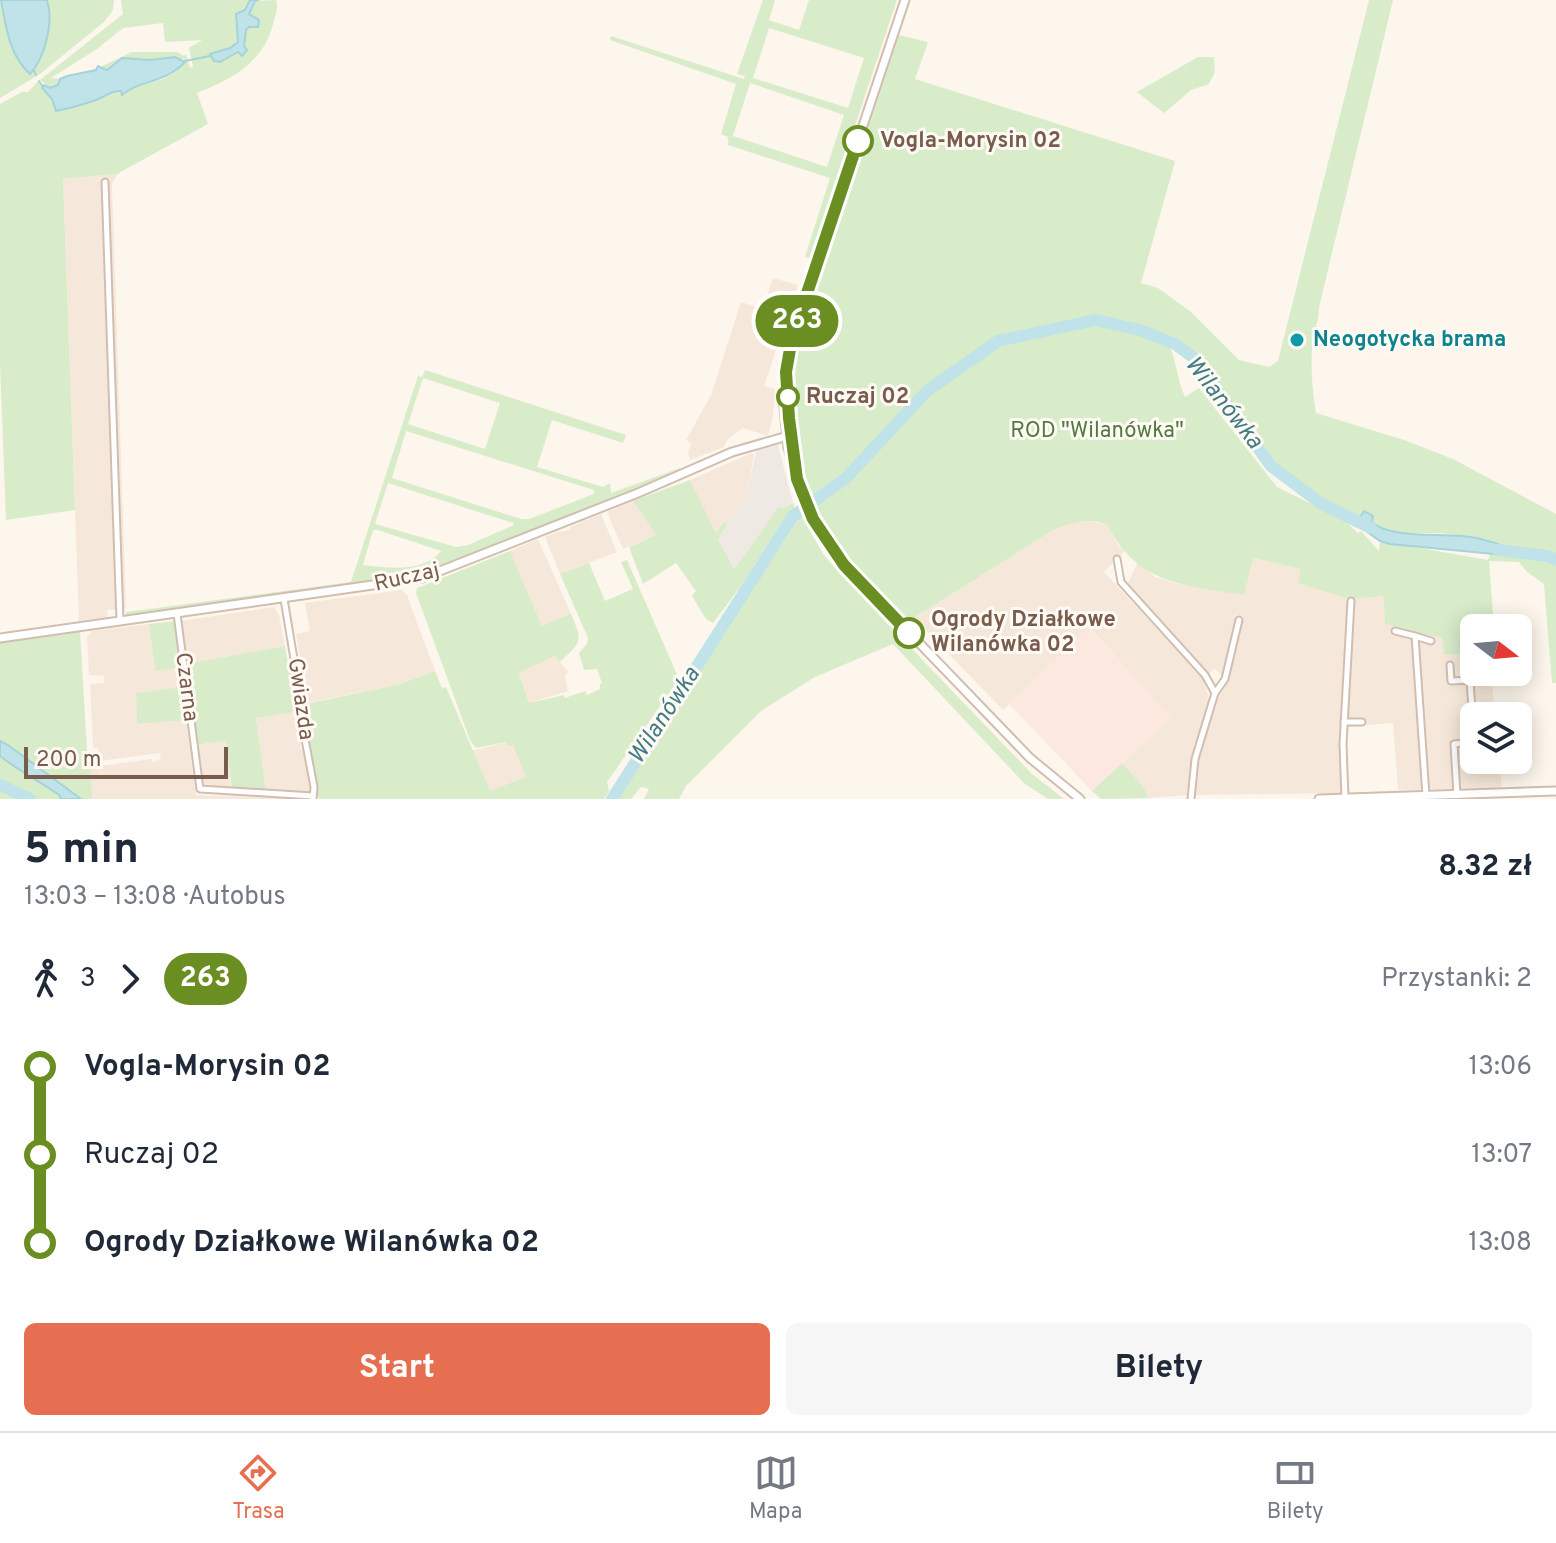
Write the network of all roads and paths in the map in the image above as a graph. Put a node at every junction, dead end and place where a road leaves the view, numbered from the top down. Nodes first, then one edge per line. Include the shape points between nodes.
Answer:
1 (905, 0) edge
2 (105, 182) dead end
3 (789, 436) junction
4 (1117, 559) dead end
5 (284, 599) junction
6 (1351, 601) dead end
7 (177, 614) junction
8 (1239, 620) dead end
9 (121, 622) junction
10 (1395, 631) dead end
11 (1415, 636) junction
12 (0, 638) edge
13 (1431, 641) dead end
14 (1450, 665) dead end
15 (1215, 693) junction
16 (1471, 702) edge
17 (1344, 722) junction
18 (1362, 722) dead end
19 (1460, 743) edge
20 (1556, 791) edge
21 (1457, 795) junction
22 (1426, 796) junction
23 (313, 798) edge
24 (1077, 798) edge
25 (1345, 798) edge
26 (1363, 798) edge
27 (1395, 798) edge
28 (1191, 799) edge
29 (1319, 799) edge

1 - 3 street via 795,329 786,372
2 - 9 street
3 - 5 street, Ruczaj via 732,452 426,577
3 - 24 street via 803,497 833,551 1030,758
4 - 15 street via 1121,582 1205,675
5 - 7 street, Ruczaj
5 - 23 street, Gwiazda
6 - 17 street
7 - 9 street, Ruczaj
7 - 23 street, Czarna via 200,789
8 - 15 street via 1225,679
9 - 12 street, Ruczaj
10 - 11 street
11 - 13 street
11 - 22 street
14 - 16 street via 1451,681 1470,680
15 - 28 street via 1195,759
17 - 18 street
17 - 25 street
19 - 21 street via 1454,744
20 - 21 street
21 - 22 street
22 - 27 street
25 - 26 street
25 - 29 street
26 - 27 street

